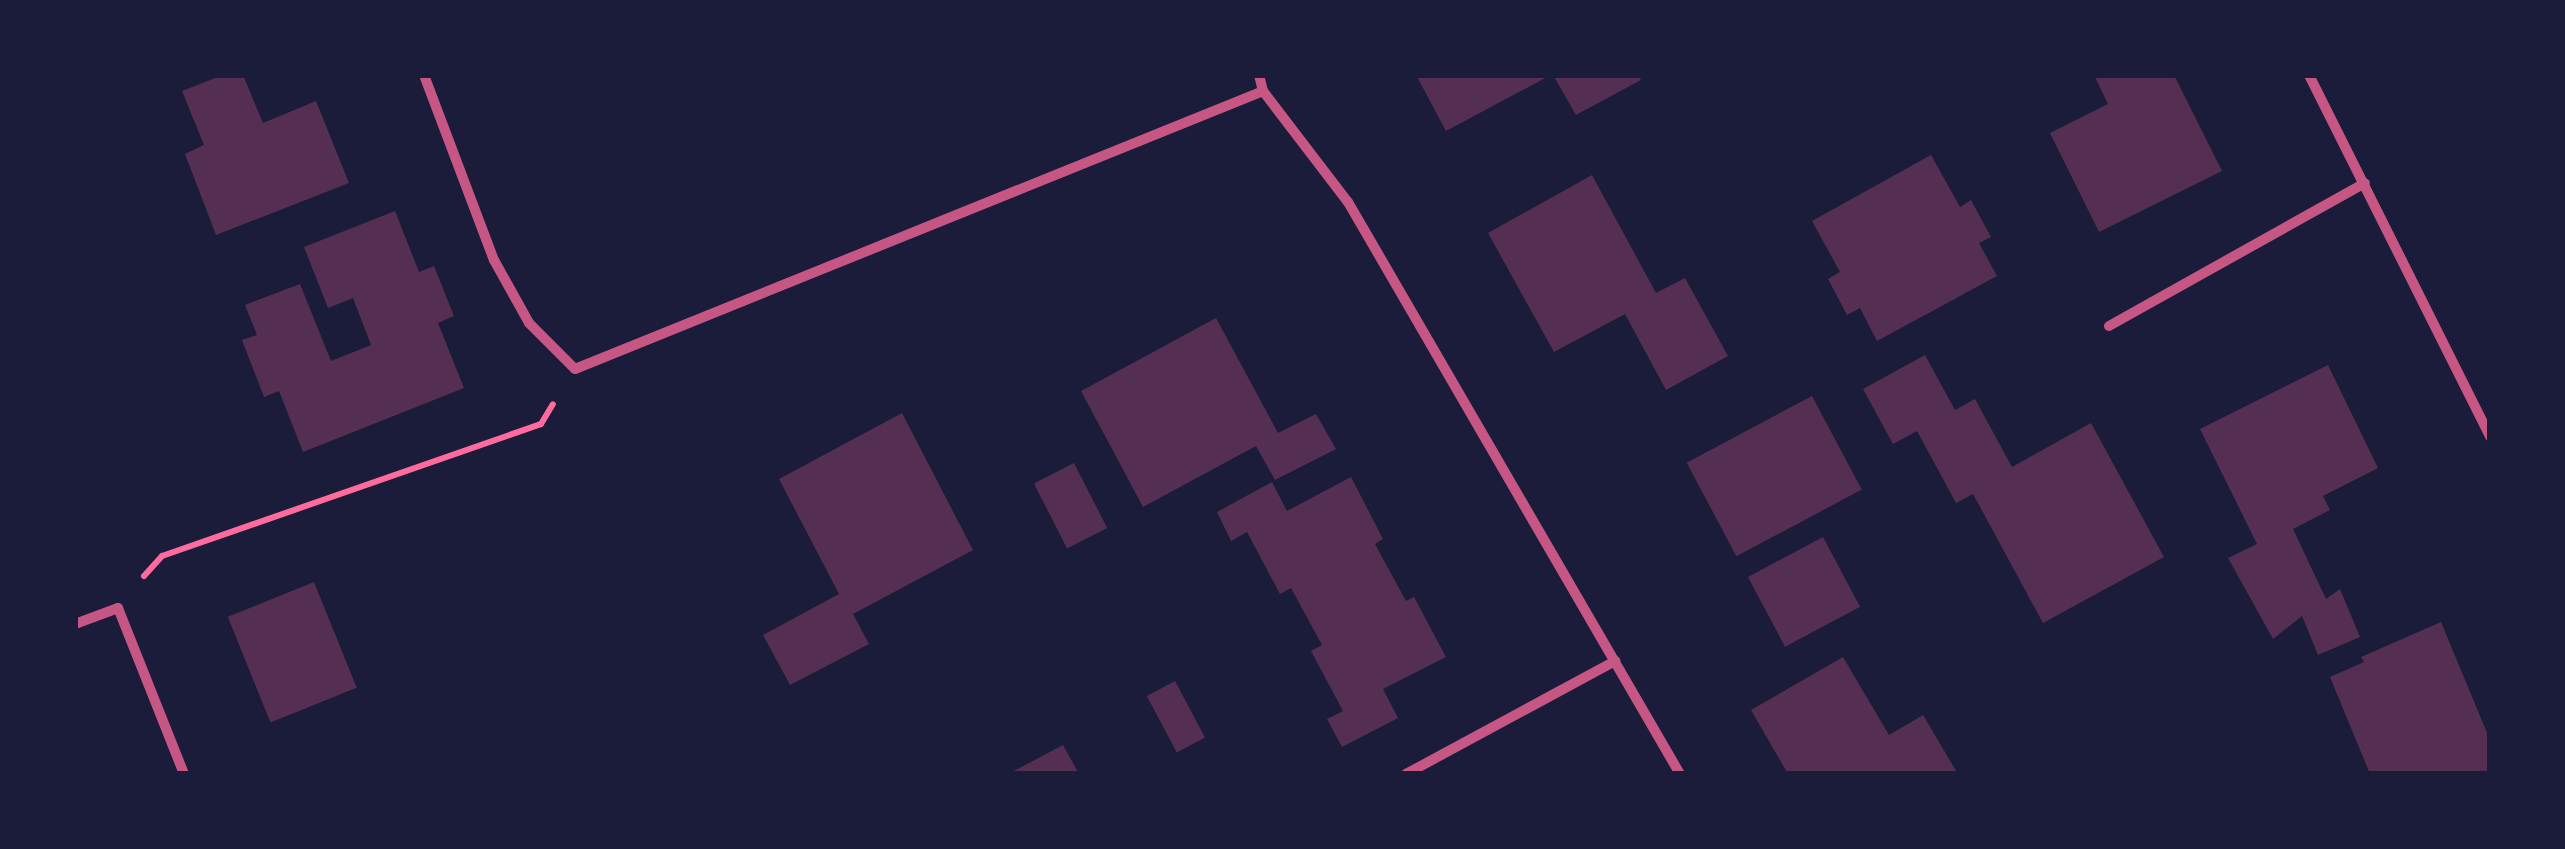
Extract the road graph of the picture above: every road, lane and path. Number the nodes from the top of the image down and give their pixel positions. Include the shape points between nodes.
1 (424, 75) edge
2 (1259, 75) edge
3 (2309, 75) edge
4 (1264, 91) junction
5 (2365, 183) junction
6 (2109, 326) dead end
7 (575, 369) junction
8 (2490, 437) edge
9 (118, 608) junction
10 (75, 624) edge
11 (1615, 660) junction
12 (184, 774) edge
13 (1406, 774) edge
14 (1680, 774) edge

1 - 7 street via 494,260 529,323
2 - 4 street
3 - 5 street
4 - 7 street
4 - 11 street via 1348,202
5 - 6 street
5 - 8 street
7 - 9 path via 541,424 162,556
9 - 10 street
9 - 12 street
11 - 13 street
11 - 14 street

